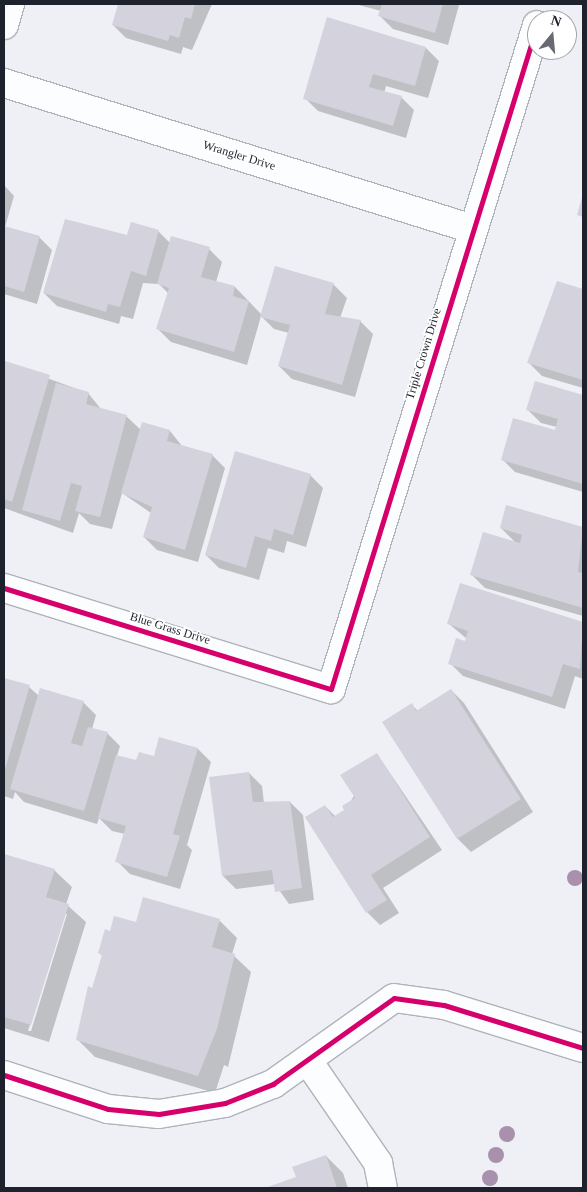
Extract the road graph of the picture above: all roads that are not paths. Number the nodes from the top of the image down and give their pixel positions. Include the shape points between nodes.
1 (10, 4) edge
2 (4, 24) edge
3 (527, 57) edge
4 (4, 83) edge
5 (474, 228) junction
6 (4, 588) edge
7 (331, 689) joint
8 (583, 1048) edge
9 (308, 1060) junction
10 (4, 1075) edge
11 (383, 1188) edge

1 - 2 street
3 - 5 street, Triple Crown Drive
4 - 5 street, Wrangler Drive
5 - 7 street, Triple Crown Drive
6 - 7 street, Blue Grass Drive
8 - 9 street via 444,1004 394,998
9 - 10 street via 273,1084 225,1103 159,1114 108,1109
9 - 11 street via 378,1163

